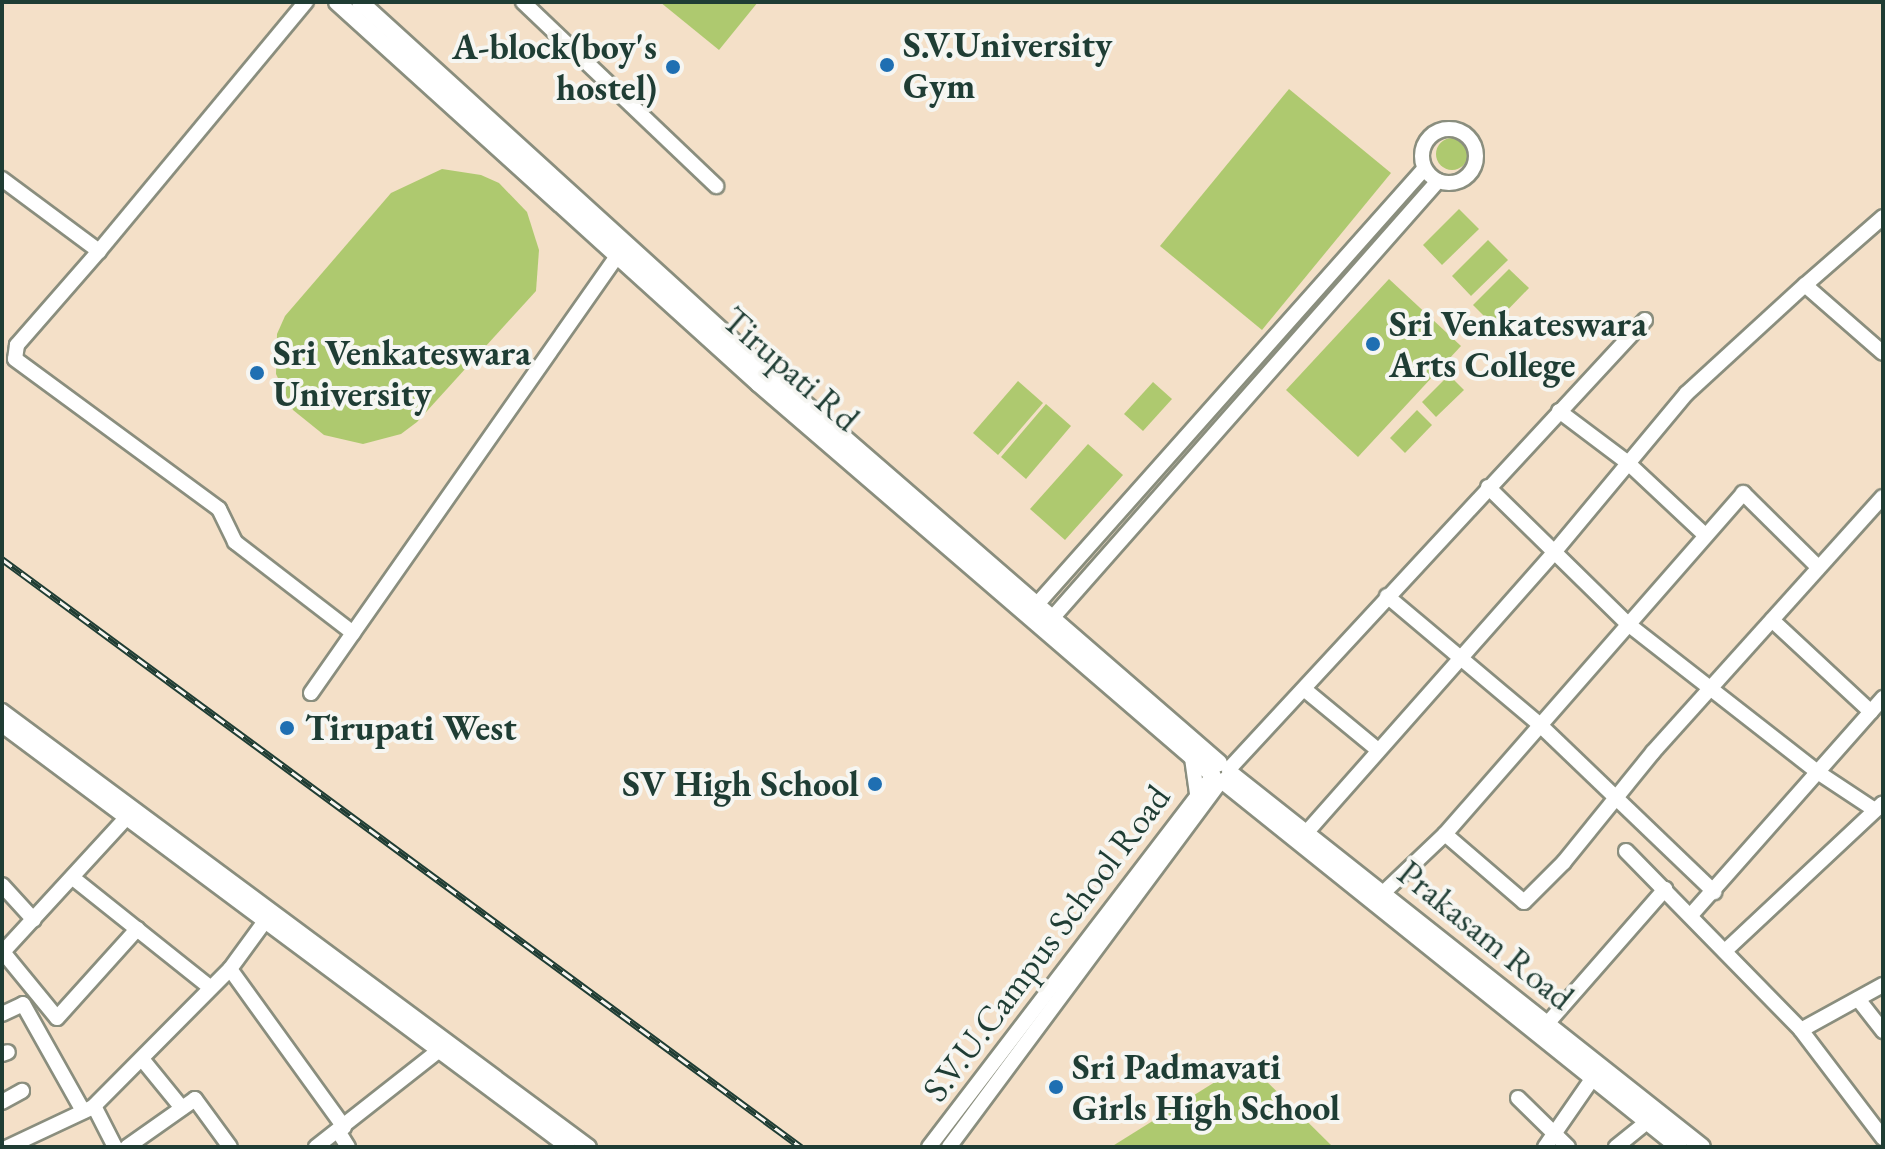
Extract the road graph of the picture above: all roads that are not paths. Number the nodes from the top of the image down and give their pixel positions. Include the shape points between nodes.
1 (306, 2) edge
2 (337, 2) edge
3 (360, 2) edge
4 (526, 3) edge
5 (1424, 169) junction
6 (2, 179) edge
7 (1438, 181) junction
8 (716, 186) dead end
9 (1883, 217) edge
10 (99, 251) junction
11 (617, 256) junction
12 (1805, 285) junction
13 (1645, 320) dead end
14 (1883, 353) edge
15 (739, 356) junction
16 (1559, 411) junction
17 (1627, 462) junction
18 (1488, 487) junction
19 (1883, 497) edge
20 (1705, 535) junction
21 (1556, 550) junction
22 (1818, 567) junction
23 (1387, 596) junction
24 (1030, 612) junction
25 (1772, 620) junction
26 (1628, 624) junction
27 (1046, 625) junction
28 (353, 633) junction
29 (1460, 654) junction
30 (1714, 687) junction
31 (1304, 689) junction
32 (311, 693) dead end
33 (1883, 698) edge
34 (2, 711) edge
35 (1871, 712) junction
36 (1539, 724) junction
37 (2, 725) edge
38 (1378, 750) junction
39 (1192, 758) junction
40 (1819, 773) junction
41 (1221, 774) junction
42 (1197, 794) junction
43 (1613, 798) junction
44 (1879, 807) edge
45 (126, 818) junction
46 (1306, 833) junction
47 (1445, 834) junction
48 (1626, 851) dead end
49 (73, 878) junction
50 (2, 885) edge
51 (1665, 889) junction
52 (1714, 892) junction
53 (1382, 894) junction
54 (1691, 915) junction
55 (34, 920) junction
56 (265, 921) junction
57 (137, 929) junction
58 (1725, 951) junction
59 (2, 952) edge
60 (230, 969) junction
61 (1883, 985) edge
62 (211, 988) junction
63 (1858, 999) junction
64 (2, 1014) edge
65 (1546, 1025) junction
66 (1801, 1030) junction
67 (1883, 1031) edge
68 (438, 1051) junction
69 (142, 1059) junction
70 (1592, 1079) junction
71 (22, 1091) dead end
72 (1518, 1098) dead end
73 (2, 1102) edge
74 (182, 1108) junction
75 (88, 1109) junction
76 (1647, 1122) junction
77 (341, 1129) junction
78 (1557, 1134) junction
79 (1883, 1138) edge
80 (8, 1147) edge
81 (115, 1147) edge
82 (127, 1147) edge
83 (230, 1147) edge
84 (316, 1147) edge
85 (348, 1147) edge
86 (568, 1147) edge
87 (589, 1147) edge
88 (929, 1147) edge
89 (949, 1147) edge
90 (1545, 1147) edge
91 (1568, 1147) edge
92 (1616, 1147) edge
93 (1679, 1147) edge
94 (1702, 1147) edge

1 - 10 street
2 - 11 main road, Tirupati Rd
3 - 15 main road, Tirupati Rd
4 - 8 street
5 - 7 street
5 - 7 street via 1423,150 1433,134 1447,128 1467,134 1476,148 1474,168 1459,182
5 - 24 street
6 - 10 street
7 - 27 street
9 - 12 street
10 - 28 street via 17,345 15,359 219,509 235,542
11 - 15 main road, Tirupati Rd
11 - 28 street
12 - 14 street
12 - 17 street via 1687,393
13 - 16 street
15 - 24 main road, Tirupati Rd
16 - 17 street
16 - 18 street
17 - 20 street
17 - 21 street
18 - 21 street
18 - 23 street
19 - 22 street
20 - 22 street via 1743,493
20 - 26 street
21 - 26 street
21 - 29 street
22 - 25 street
23 - 29 street
23 - 31 street
24 - 27 main road, Tirupati Rd
25 - 30 street
25 - 35 street
26 - 30 street
26 - 36 street
27 - 39 main road, Tirupati Rd
27 - 41 main road, Tirupati Rd
28 - 32 street
29 - 36 street
29 - 38 street
30 - 40 street
30 - 43 street
31 - 38 street
31 - 41 street
33 - 35 street
34 - 87 street
35 - 40 street
36 - 43 street
36 - 47 street
37 - 45 street
38 - 46 street
39 - 41 main road, Tirupati Rd
39 - 42 street
40 - 44 street
40 - 52 street
41 - 42 street, S.V.U.Campus School Road
41 - 46 main road, Prakasam Road
41 - 70 main road, Prakasam Road
41 - 89 street, S.V.U.Campus School Road
42 - 88 street, S.V.U.Campus School Road
43 - 47 street via 1564,862 1524,902
43 - 52 street
44 - 58 street
45 - 49 street
45 - 56 street
46 - 53 main road, Prakasam Road
47 - 53 street
48 - 51 street
49 - 55 street
49 - 57 street
50 - 55 street
51 - 54 street
51 - 65 street
52 - 54 street
53 - 65 main road, Prakasam Road
54 - 58 street
55 - 59 street
56 - 60 street
56 - 68 street
57 - 59 street via 57,1018
57 - 62 street
58 - 66 street
60 - 62 street
60 - 77 street
61 - 63 street
62 - 69 street
63 - 66 street
63 - 67 street
64 - 75 street via 23,1004
65 - 94 main road, Prakasam Road
66 - 79 street
68 - 77 street
68 - 86 street
69 - 74 street
69 - 75 street
70 - 76 main road, Prakasam Road
70 - 78 street
71 - 73 street
72 - 78 street
74 - 82 street
74 - 83 street via 195,1099
75 - 80 street
75 - 81 street
76 - 92 street
76 - 93 main road, Prakasam Road
77 - 84 street
77 - 85 street
78 - 90 street
78 - 91 street

